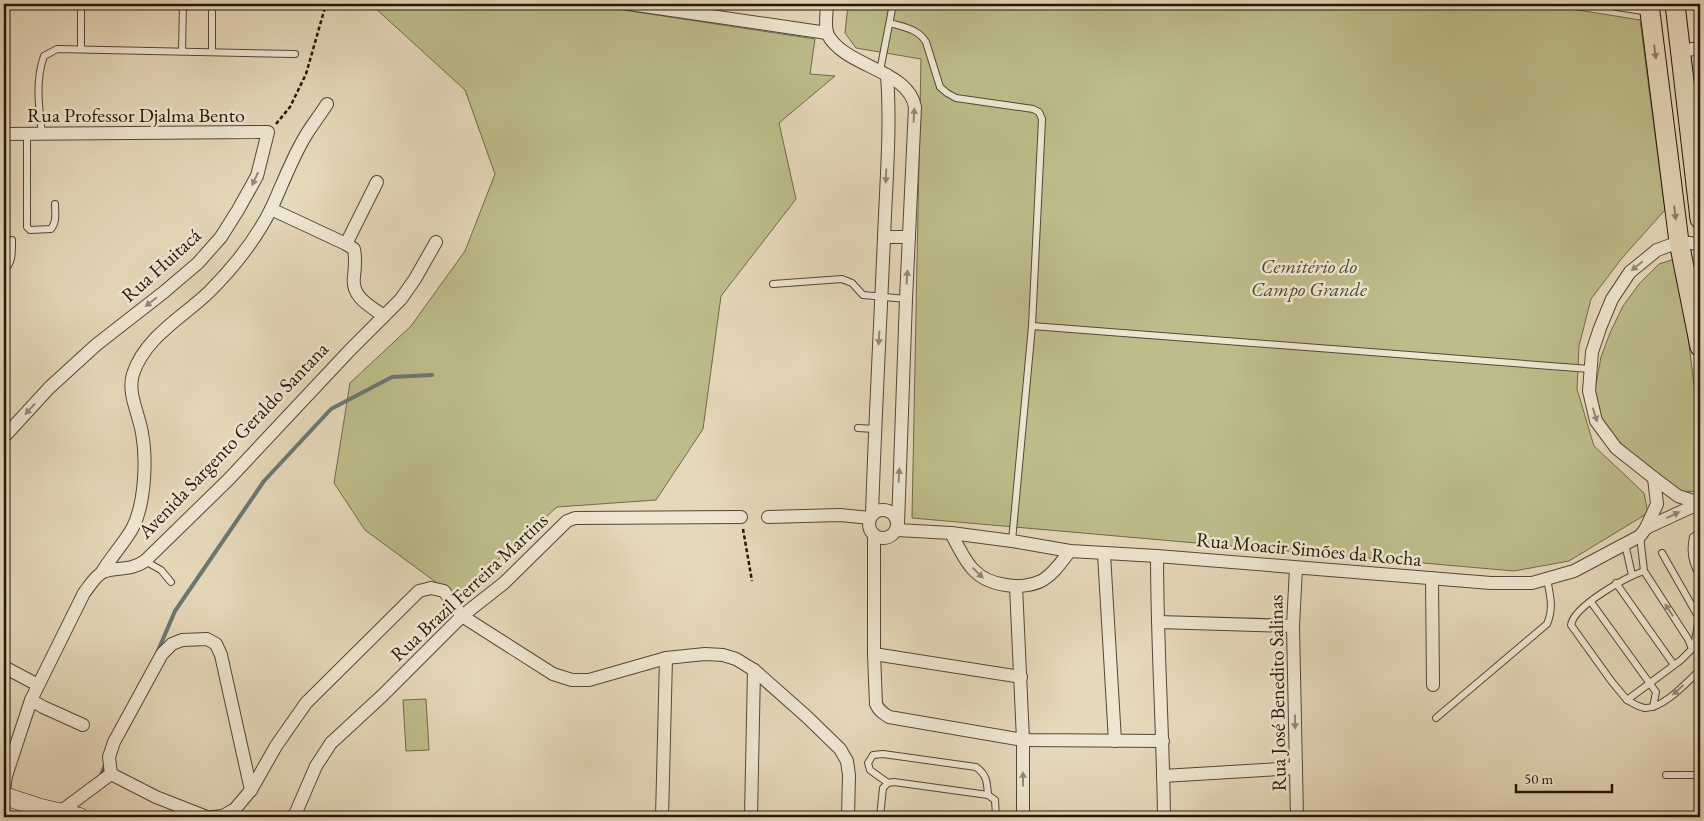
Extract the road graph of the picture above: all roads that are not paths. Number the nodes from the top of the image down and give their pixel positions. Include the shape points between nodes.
1 (81, 4) edge
2 (183, 4) edge
3 (630, 4) edge
4 (827, 4) edge
5 (893, 4) edge
6 (1617, 4) edge
7 (1675, 4) edge
8 (1649, 6) edge
9 (212, 12) dead end
10 (890, 23) junction
11 (827, 33) junction
12 (1700, 48) edge
13 (81, 49) junction
14 (182, 51) junction
15 (1681, 51) junction
16 (212, 52) junction
17 (295, 54) dead end
18 (884, 73) junction
19 (327, 104) dead end
20 (268, 132) joint
21 (4, 134) edge
22 (27, 134) junction
23 (42, 134) junction
24 (377, 182) dead end
25 (55, 204) dead end
26 (271, 209) junction
27 (1700, 220) edge
28 (884, 237) junction
29 (909, 237) junction
30 (12, 240) dead end
31 (436, 242) dead end
32 (1679, 242) junction
33 (346, 244) junction
34 (1700, 244) edge
35 (4, 270) edge
36 (772, 284) dead end
37 (882, 298) junction
38 (906, 299) junction
39 (384, 316) junction
40 (1032, 326) junction
41 (1700, 347) edge
42 (1590, 369) junction
43 (858, 428) dead end
44 (874, 429) junction
45 (4, 436) edge
46 (1654, 478) junction
47 (1700, 503) edge
48 (871, 516) junction
49 (741, 517) road end
50 (768, 517) dead end
51 (898, 527) junction
52 (1643, 532) junction
53 (1700, 532) edge
54 (951, 533) junction
55 (874, 535) junction
56 (1012, 541) junction
57 (1625, 544) junction
58 (1070, 551) junction
59 (1662, 553) dead end
60 (1104, 554) junction
61 (1157, 556) junction
62 (145, 561) junction
63 (1296, 568) junction
64 (1644, 571) junction
65 (102, 572) junction
66 (1632, 575) junction
67 (1700, 575) edge
68 (1432, 578) junction
69 (1547, 579) junction
70 (171, 582) dead end
71 (1616, 583) junction
72 (1016, 586) junction
73 (1591, 602) junction
74 (462, 616) junction
75 (1158, 622) junction
76 (1293, 626) junction
77 (1692, 649) junction
78 (874, 654) junction
79 (666, 658) junction
80 (1674, 665) junction
81 (4, 667) edge
82 (754, 670) junction
83 (1700, 670) edge
84 (1021, 677) junction
85 (1650, 682) junction
86 (38, 685) junction
87 (1433, 685) dead end
88 (32, 700) junction
89 (1627, 700) junction
90 (1653, 707) junction
91 (1436, 718) dead end
92 (83, 725) dead end
93 (1023, 740) junction
94 (1115, 741) junction
95 (1163, 741) junction
96 (1296, 768) junction
97 (111, 774) junction
98 (1666, 775) dead end
99 (1700, 775) edge
100 (1163, 776) junction
101 (888, 783) junction
102 (251, 790) junction
103 (4, 791) edge
104 (988, 795) junction
105 (4, 796) edge
106 (60, 812) junction
107 (40, 813) edge
108 (80, 817) edge
109 (208, 817) edge
110 (212, 817) edge
111 (294, 817) edge
112 (662, 817) edge
113 (751, 817) edge
114 (848, 817) edge
115 (880, 817) edge
116 (996, 817) edge
117 (1023, 817) edge
118 (1164, 817) edge
119 (1297, 817) edge

1 - 13 lane
2 - 14 lane
3 - 11 street
4 - 11 street
5 - 10 lane
6 - 8 street
7 - 15 main road
8 -> 32 main road
9 - 16 lane
10 - 18 lane
10 - 40 lane via 915,30 922,36 940,87 947,93 956,98 1039,112 1042,119
11 - 18 street via 844,54
12 - 15 street
13 - 14 lane
13 - 23 lane via 57,49 44,56 38,84
14 - 16 lane
15 - 27 main road
16 - 17 lane
18 -> 28 street via 889,100
29 -> 18 street via 914,99
19 - 26 street via 306,135
20 - 23 street, Rua Professor Djalma Bento
20 -> 45 street, Rua Huitacá via 257,176 238,210 198,263 96,344
21 - 22 street, Rua Professor Djalma Bento
22 - 23 street, Rua Professor Djalma Bento
22 - 25 lane via 27,227 30,230 51,229 56,220
24 - 33 street
26 - 33 street
26 - 65 street via 249,246 226,274 164,330 138,363 131,388 142,433 142,493 132,529
28 - 29 street
28 - 37 street
38 -> 29 street
30 - 35 lane via 12,258
31 - 39 street, Avenida Sargento Geraldo Santana via 411,286
32 - 34 street
32 - 41 main road
32 -> 42 street via 1657,250 1630,272 1612,299 1600,328
33 - 39 street via 354,249 356,257 353,281 356,293
36 - 37 lane via 842,279 863,295
37 - 38 lane
37 -> 44 street
51 -> 38 street
39 - 62 street, Avenida Sargento Geraldo Santana via 229,479
40 - 42 lane
40 - 56 lane
42 -> 46 street via 1589,391 1596,421 1616,448
43 - 44 lane
44 - 48 street
46 - 47 street via 1678,496
46 - 52 street via 1657,504
52 -> 47 street, Rua Moacir Simões da Rocha
48 - 50 street
48 - 51 street via 880,510 888,510 896,515
48 - 55 street via 869,524
49 - 74 street, Rua Brazil Ferreira Martins via 571,519 504,583
51 - 54 street, Rua Moacir Simões da Rocha
51 - 55 street via 887,538
52 - 57 street, Rua Moacir Simões da Rocha
52 - 64 lane
53 - 67 lane via 1693,537 1690,552
54 - 56 street, Rua Moacir Simões da Rocha
54 -> 72 street via 971,567 983,579 993,584
55 - 78 street
56 - 58 street, Rua Moacir Simões da Rocha
57 - 66 lane
57 - 69 street, Rua Moacir Simões da Rocha via 1574,571
58 - 60 street, Rua Moacir Simões da Rocha
58 - 72 street via 1054,571 1040,581
59 - 77 lane via 1699,618
60 - 61 street, Rua Moacir Simões da Rocha
60 - 94 street
61 - 63 street, Rua Moacir Simões da Rocha
61 - 75 street
62 - 65 street, Avenida Sargento Geraldo Santana via 128,569
62 - 70 lane via 162,570
63 - 68 street, Rua Moacir Simões da Rocha
63 - 76 street, Rua José Benedito Salinas
64 - 66 lane
77 -> 64 lane
65 - 86 street via 84,593
66 - 71 lane
68 - 69 street, Rua Moacir Simões da Rocha via 1491,583 1532,583
68 - 87 street
69 - 91 lane via 1552,605 1546,624
71 - 73 lane
71 - 80 lane
72 - 84 street
73 - 85 lane
73 - 89 lane via 1573,616 1571,625
74 - 79 street via 553,674 572,680 589,680
74 - 102 street via 444,591 420,590 306,703
74 - 111 street, Rua Brazil Ferreira Martins via 331,744 316,766
75 - 76 street
75 - 95 street
76 -> 96 street, Rua José Benedito Salinas
77 - 80 lane
78 - 84 street
78 - 93 street via 876,704 889,718
79 - 82 street via 723,655
79 - 112 street
80 - 85 lane
81 - 86 street
82 - 113 street
82 - 114 street via 840,749 847,761 849,775
83 -> 90 lane via 1663,703
84 - 93 street
85 - 89 lane
85 - 90 lane via 1656,692
86 - 88 street
88 - 92 street
88 - 103 street
89 - 90 lane via 1639,707
93 - 94 street
117 -> 93 street
94 - 95 street
95 - 100 street
96 - 100 street
96 - 119 street, Rua José Benedito Salinas
97 - 102 street via 109,757 114,742 162,654 182,640 207,639 216,644 221,655
97 - 106 street
97 - 109 street via 156,797
98 - 99 lane
100 - 118 street
101 - 104 lane
101 - 104 lane via 870,770 868,763 873,755 976,767 987,778
101 - 115 lane via 881,794
102 - 110 street via 235,809 223,816
104 - 116 lane via 995,800
105 - 107 street
106 - 107 street
106 - 108 street

